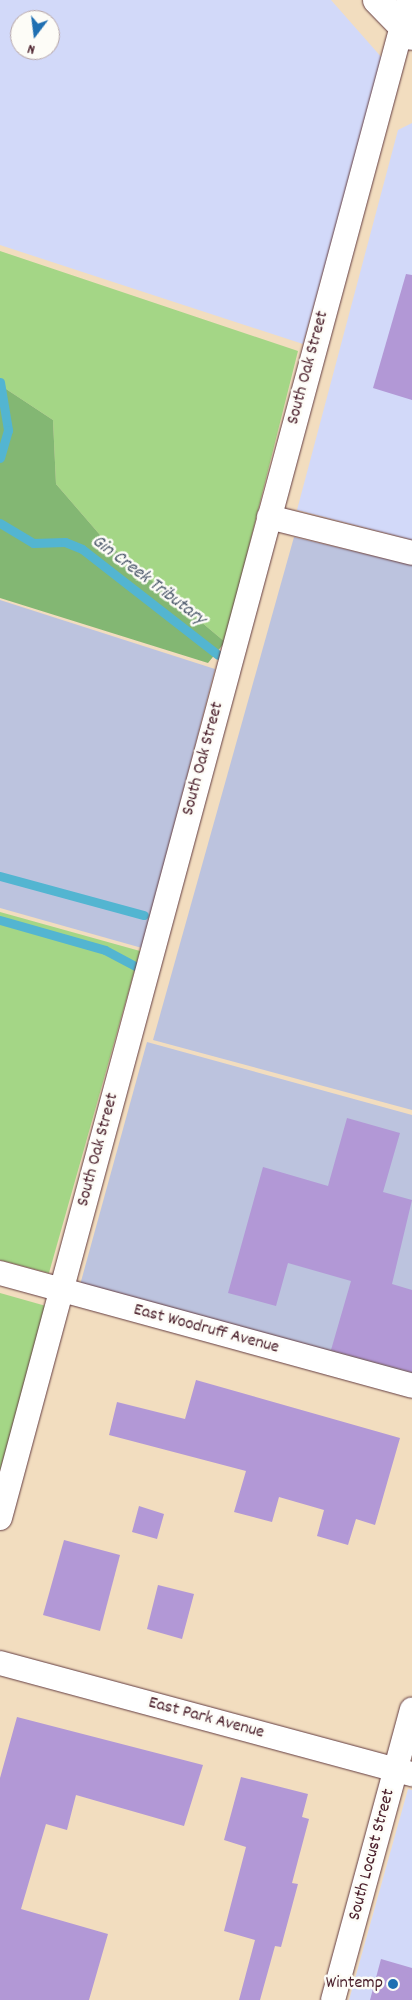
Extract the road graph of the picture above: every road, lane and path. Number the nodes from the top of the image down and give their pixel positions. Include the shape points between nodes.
1 (377, 0) edge
2 (408, 20) edge
3 (269, 517) junction
4 (412, 553) edge
5 (0, 1273) edge
6 (61, 1290) junction
7 (412, 1386) edge
8 (0, 1518) edge
9 (0, 1663) edge
10 (412, 1710) edge
11 (404, 1772) edge
12 (333, 2000) edge

1 - 2 main road
2 - 3 street, South Oak Street
3 - 4 street
3 - 6 street, South Oak Street
5 - 6 street, East Woodruff Avenue
6 - 7 street, East Woodruff Avenue
6 - 8 street, South Oak Street
9 - 11 street, East Park Avenue
10 - 11 street, South Locust Street
11 - 12 street, South Locust Street

